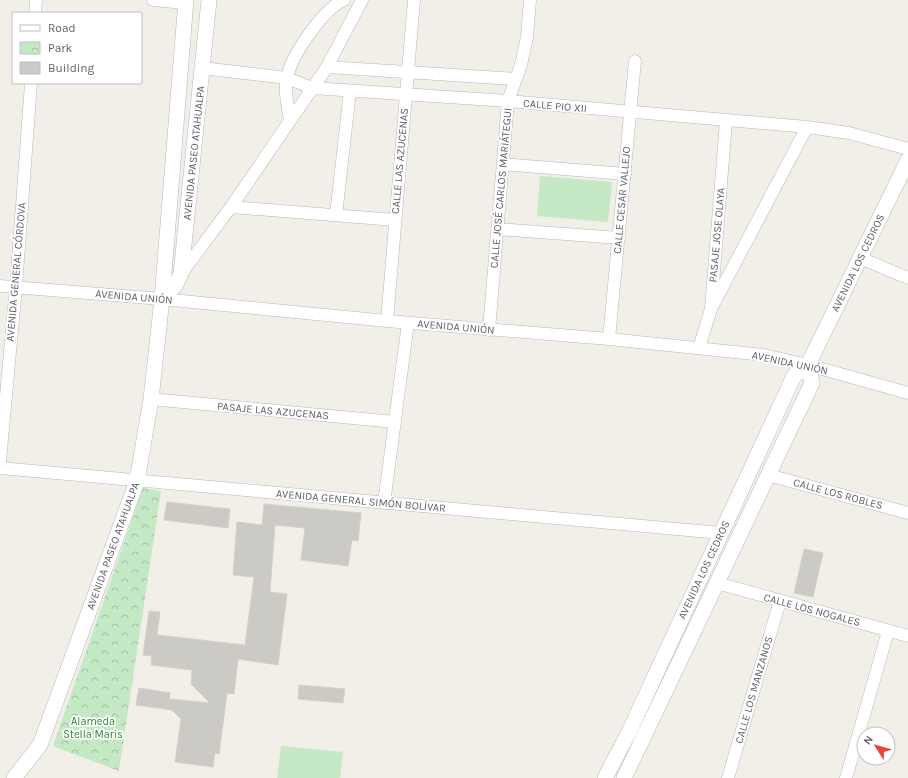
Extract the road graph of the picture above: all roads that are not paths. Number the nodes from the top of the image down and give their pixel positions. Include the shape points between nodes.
1 (36, 0) edge
2 (154, 0) edge
3 (209, 0) edge
4 (344, 0) edge
5 (362, 0) edge
6 (414, 0) edge
7 (530, 0) edge
8 (186, 1) edge
9 (36, 12) edge
10 (635, 61) dead end
11 (327, 67) junction
12 (202, 68) junction
13 (408, 72) junction
14 (287, 78) junction
15 (516, 79) junction
16 (30, 84) edge
17 (312, 88) junction
18 (350, 91) junction
19 (406, 94) junction
20 (508, 101) junction
21 (630, 113) junction
22 (290, 120) junction
23 (726, 121) junction
24 (807, 126) junction
25 (908, 149) edge
26 (908, 160) edge
27 (503, 164) junction
28 (625, 174) junction
29 (231, 207) junction
30 (336, 216) junction
31 (395, 220) junction
32 (497, 229) junction
33 (618, 238) junction
34 (860, 258) junction
35 (181, 274) junction
36 (908, 278) edge
37 (0, 286) edge
38 (16, 287) junction
39 (162, 299) junction
40 (711, 309) junction
41 (386, 321) junction
42 (408, 323) junction
43 (489, 330) junction
44 (609, 339) junction
45 (699, 348) junction
46 (808, 365) junction
47 (908, 393) edge
48 (151, 399) junction
49 (395, 422) junction
50 (0, 461) edge
51 (0, 468) edge
52 (768, 475) junction
53 (137, 481) junction
54 (384, 503) junction
55 (908, 513) edge
56 (721, 533) junction
57 (716, 583) junction
58 (780, 601) junction
59 (888, 631) junction
60 (908, 636) edge
61 (14, 778) edge
62 (605, 778) edge
63 (624, 778) edge
64 (728, 778) edge
65 (846, 778) edge

1 - 9 street
2 - 8 street
3 - 12 street, AVENIDA PASEO ATAHUALPA
4 - 14 street via 323,17 304,41
5 - 11 street
6 - 13 street, CALLE LAS AZUCENAS
7 - 15 street, CALLE JOSÉ CARLOS MARIÁTEGUI via 527,37
8 - 39 street, AVENIDA PASEO ATAHUALPA
10 - 21 street, CALLE CESAR VALLEJO
11 - 13 street
11 - 17 street
12 - 14 street, CALLE PIO XII
12 - 35 street, AVENIDA PASEO ATAHUALPA
13 - 15 street
13 - 19 street, CALLE LAS AZUCENAS
14 - 17 street, CALLE PIO XII
14 - 22 street via 286,97
15 - 20 street, CALLE JOSÉ CARLOS MARIÁTEGUI
16 - 38 street, AVENIDA GENERAL CÓRDOVA
17 - 18 street, CALLE PIO XII
17 - 22 street
18 - 19 street, CALLE PIO XII
18 - 30 street
19 - 20 street, CALLE PIO XII
19 - 31 street, CALLE LAS AZUCENAS
20 - 21 street, CALLE PIO XII
20 - 27 street, CALLE JOSÉ CARLOS MARIÁTEGUI
21 - 23 street, CALLE PIO XII
21 - 28 street, CALLE CESAR VALLEJO
22 - 29 street
23 - 24 street, CALLE PIO XII
23 - 40 street, PASAJE JOSE OLAYA
24 - 25 street, CALLE PIO XII via 849,133
24 - 40 street
26 - 34 street, AVENIDA LOS CEDROS
27 - 28 street
27 - 32 street, CALLE JOSÉ CARLOS MARIÁTEGUI
28 - 33 street, CALLE CESAR VALLEJO
29 - 30 street
29 - 35 street
30 - 31 street
31 - 41 street, CALLE LAS AZUCENAS
32 - 33 street
32 - 43 street, CALLE JOSÉ CARLOS MARIÁTEGUI
33 - 44 street, CALLE CESAR VALLEJO
34 - 36 street
34 - 46 street, AVENIDA LOS CEDROS
35 - 39 street, AVENIDA PASEO ATAHUALPA via 175,286
37 - 38 street, AVENIDA UNIÓN
38 - 39 street, AVENIDA UNIÓN
38 - 50 street, AVENIDA GENERAL CÓRDOVA
39 - 41 street, AVENIDA UNIÓN
39 - 48 street, AVENIDA PASEO ATAHUALPA
40 - 45 street, PASAJE JOSE OLAYA
41 - 42 street, AVENIDA UNIÓN
42 - 43 street, AVENIDA UNIÓN
42 - 49 street
43 - 44 street, AVENIDA UNIÓN
44 - 45 street, AVENIDA UNIÓN
45 - 46 street, AVENIDA UNIÓN via 764,355
46 - 47 street, AVENIDA UNIÓN
46 - 52 street, AVENIDA LOS CEDROS via 812,383
46 - 56 street, AVENIDA LOS CEDROS via 794,376
48 - 49 street, PASAJE LAS AZUCENAS
48 - 53 street, AVENIDA PASEO ATAHUALPA
49 - 54 street
51 - 53 street, AVENIDA GENERAL SIMÓN BOLÍVAR
52 - 55 street, CALLE LOS ROBLES
52 - 57 street, AVENIDA LOS CEDROS
53 - 54 street, AVENIDA GENERAL SIMÓN BOLÍVAR
53 - 61 street, AVENIDA PASEO ATAHUALPA via 40,745
54 - 56 street, AVENIDA GENERAL SIMÓN BOLÍVAR
56 - 62 street, AVENIDA LOS CEDROS via 629,732
57 - 58 street, CALLE LOS NOGALES
57 - 63 street, AVENIDA LOS CEDROS
58 - 59 street, CALLE LOS NOGALES
58 - 64 street, CALLE LOS MANZANOS
59 - 60 street, CALLE LOS NOGALES
59 - 65 street

